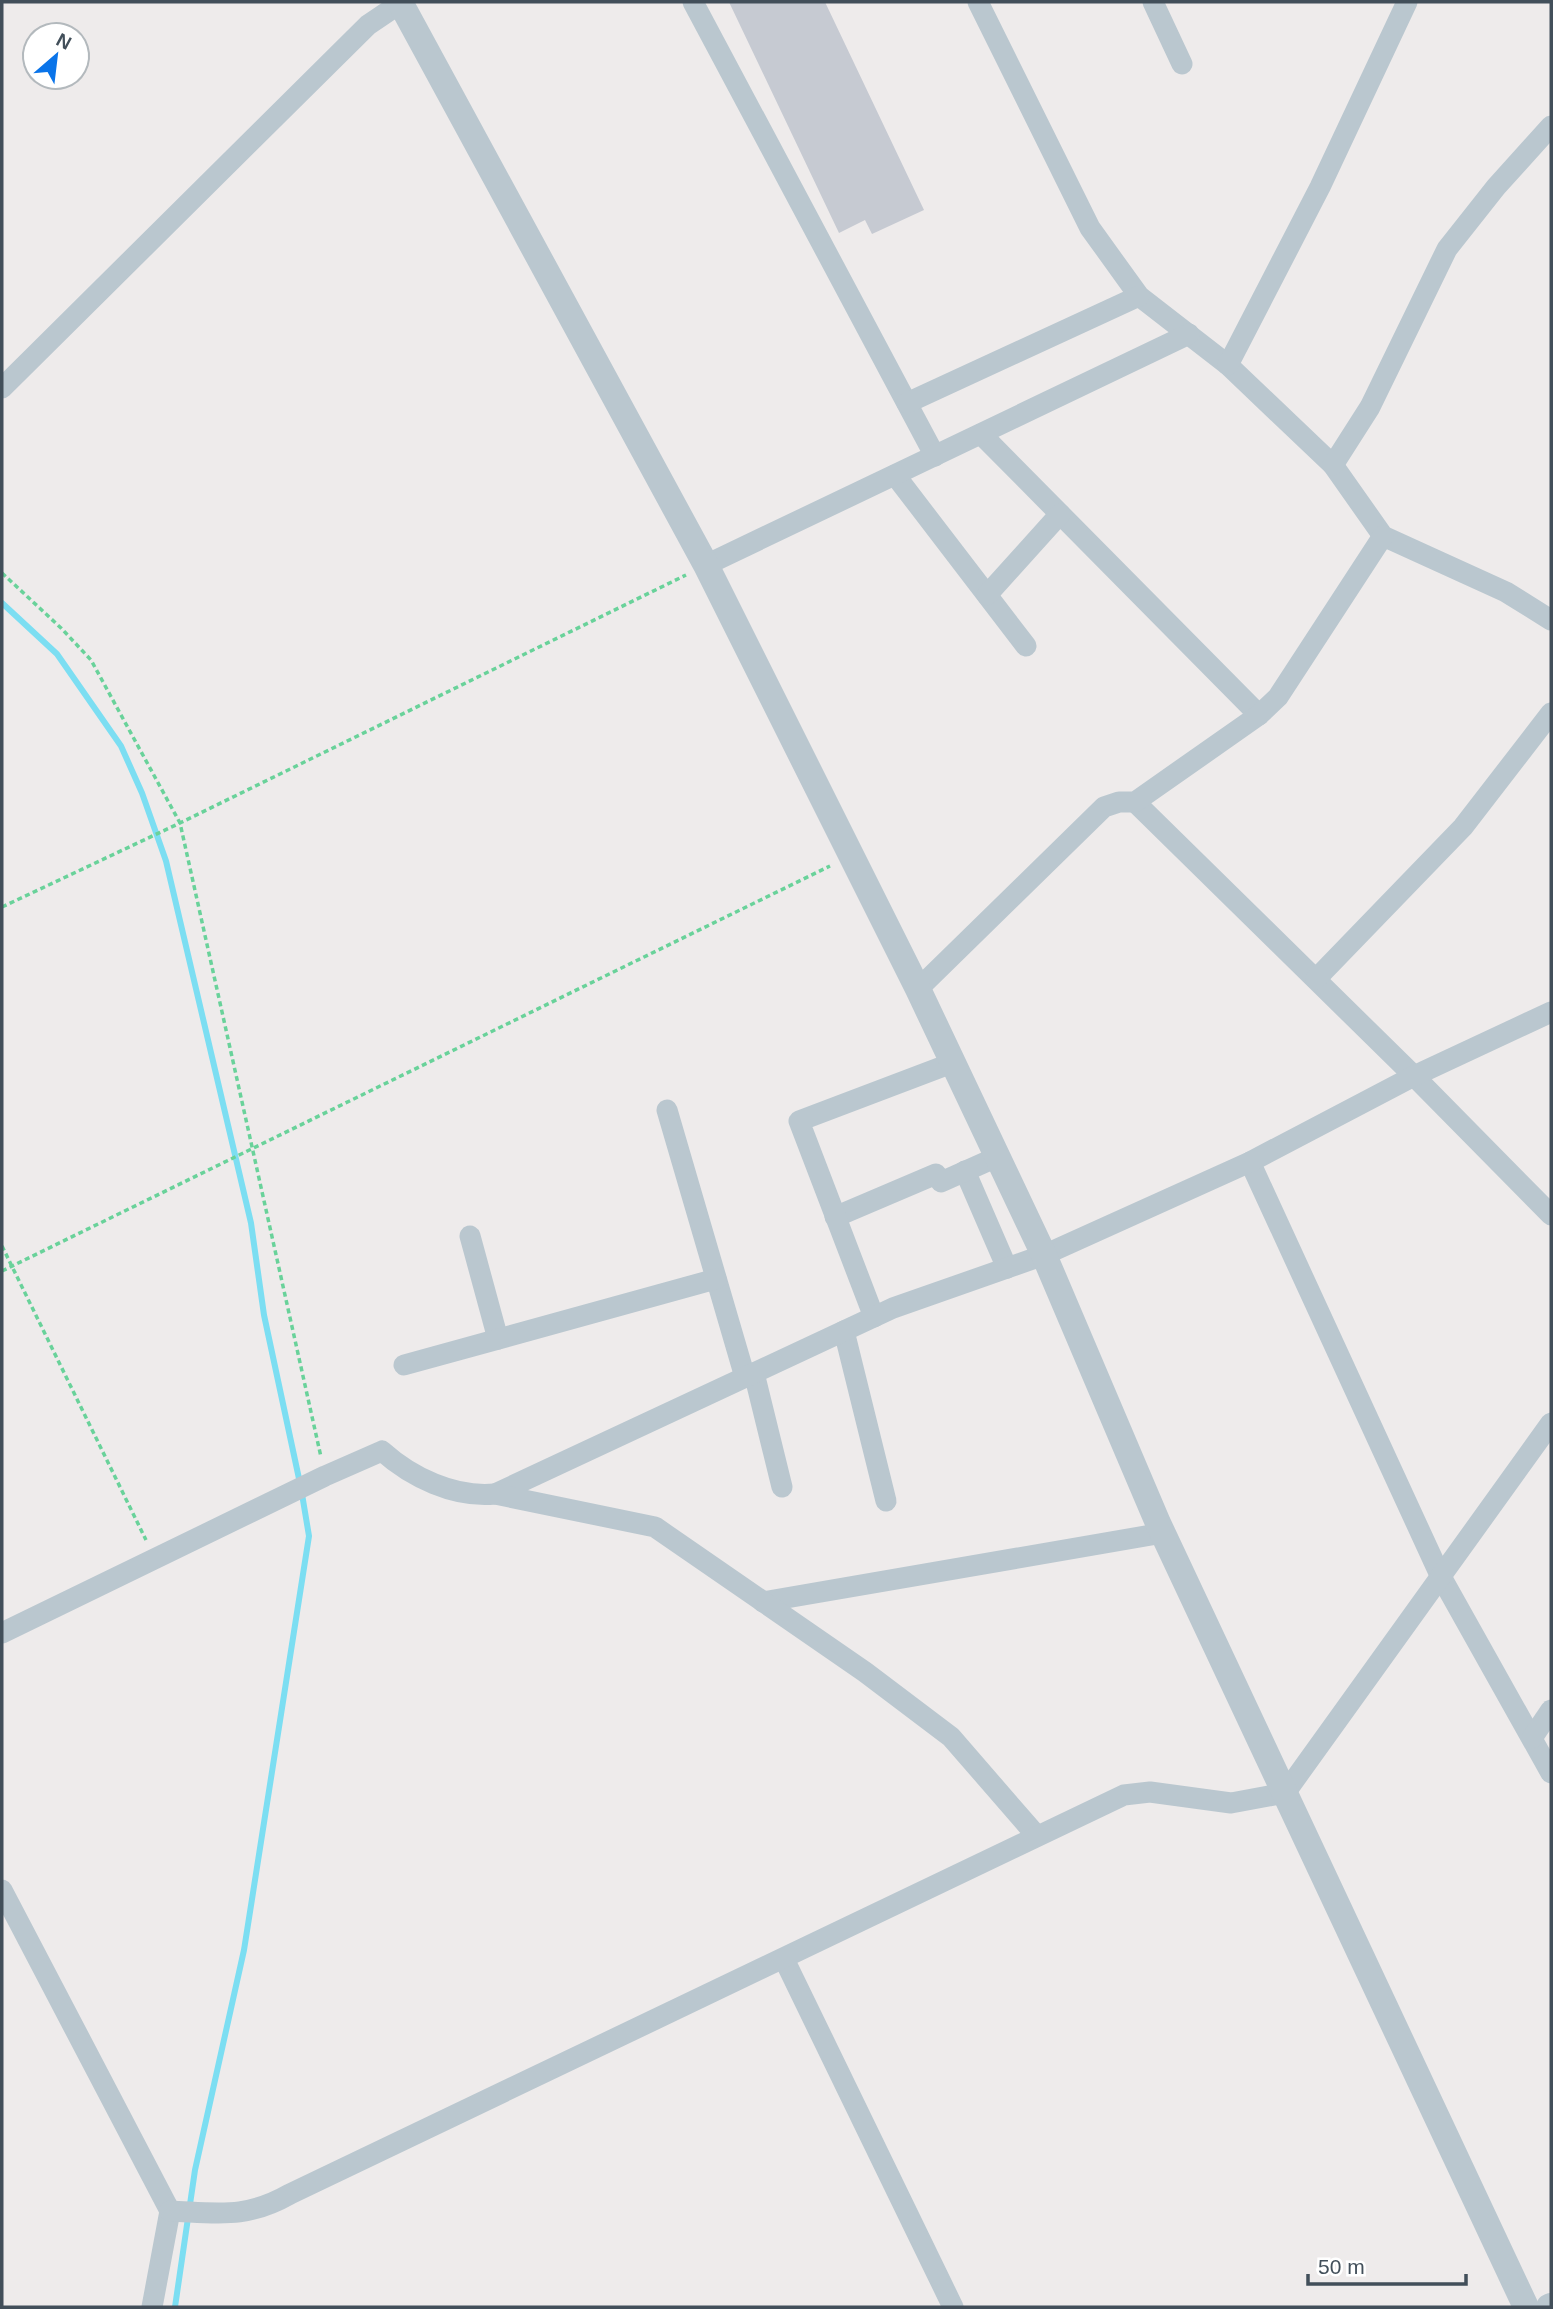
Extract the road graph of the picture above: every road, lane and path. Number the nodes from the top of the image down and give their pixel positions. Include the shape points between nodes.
1 (401, 2) edge
2 (692, 2) edge
3 (979, 2) edge
4 (1153, 2) edge
5 (1406, 2) edge
6 (1182, 64) dead end
7 (1551, 126) edge
8 (1139, 296) junction
9 (1189, 334) junction
10 (1228, 365) junction
11 (2, 388) edge
12 (907, 403) junction
13 (981, 434) junction
14 (935, 456) junction
15 (1333, 466) junction
16 (895, 475) junction
17 (1060, 514) junction
18 (1383, 536) junction
19 (706, 565) junction
20 (2, 573) edge
21 (986, 594) junction
22 (1551, 620) edge
23 (1026, 646) dead end
24 (1551, 713) edge
25 (1259, 715) junction
26 (1135, 802) junction
27 (180, 822) junction
28 (851, 856) junction
29 (2, 907) edge
30 (1316, 979) junction
31 (918, 989) junction
32 (1551, 1012) edge
33 (952, 1063) junction
34 (1414, 1076) junction
35 (667, 1110) dead end
36 (253, 1148) junction
37 (997, 1157) junction
38 (1250, 1162) junction
39 (965, 1171) junction
40 (1551, 1215) edge
41 (835, 1217) junction
42 (470, 1236) dead end
43 (2, 1246) edge
44 (1044, 1255) junction
45 (12, 1266) junction
46 (1007, 1268) junction
47 (2, 1271) edge
48 (716, 1279) junction
49 (874, 1317) junction
50 (844, 1331) junction
51 (498, 1339) junction
52 (404, 1365) dead end
53 (750, 1375) junction
54 (1551, 1423) edge
55 (325, 1476) junction
56 (782, 1487) dead end
57 (495, 1494) junction
58 (886, 1501) dead end
59 (1163, 1533) junction
60 (155, 1559) junction
61 (1440, 1575) junction
62 (763, 1602) junction
63 (2, 1633) edge
64 (1551, 1710) edge
65 (1532, 1738) junction
66 (1551, 1773) edge
67 (1285, 1793) junction
68 (1036, 1835) junction
69 (2, 1890) edge
70 (784, 1959) junction
71 (174, 2211) junction
72 (152, 2307) edge
73 (953, 2307) edge
74 (1526, 2307) edge

1 - 11 street via 368,25
1 - 19 street
2 - 12 street
3 - 8 street via 1090,228
4 - 6 street
5 - 10 street via 1320,187
7 - 15 street via 1447,249 1370,407
8 - 9 street
8 - 12 street
9 - 10 street
9 - 13 street
10 - 15 street
12 - 14 street
13 - 14 street
13 - 17 street
14 - 16 street
15 - 18 street
16 - 19 street
16 - 21 street
17 - 21 street
17 - 25 street
18 - 22 street via 1506,592
18 - 25 street via 1279,697
19 - 27 path
19 - 28 street
20 - 27 path via 91,660
21 - 23 street
24 - 30 street via 1463,827
25 - 26 street
26 - 30 street
26 - 31 street via 1104,807
27 - 29 path
27 - 36 path
28 - 31 street
28 - 36 path
30 - 34 street
31 - 33 street
32 - 34 street
33 - 37 street
33 - 41 street via 799,1121
34 - 38 street
34 - 40 street
35 - 48 street
36 - 45 path
36 - 55 path
37 - 39 street
37 - 44 street
38 - 44 street
38 - 61 street
39 - 41 street via 942,1182 936,1174
39 - 46 street
41 - 49 street
42 - 51 street
43 - 45 path
44 - 46 street
44 - 59 street
45 - 47 path
45 - 60 path
46 - 49 street
48 - 51 street
48 - 53 street
49 - 50 street
50 - 53 street
50 - 58 street
51 - 52 street
53 - 56 street
53 - 57 street
54 - 61 street
55 - 57 street via 382,1451 397,1465 445,1488 479,1496
55 - 60 street
57 - 62 street via 655,1527
59 - 62 street
59 - 67 street
60 - 63 street
61 - 65 street
61 - 67 street
62 - 68 street via 950,1737
64 - 65 street
65 - 66 street
67 - 68 street via 1231,1803 1150,1792 1124,1795
67 - 74 street
68 - 70 street
69 - 71 street
70 - 71 street via 268,2206 236,2214
70 - 73 street
71 - 72 street

